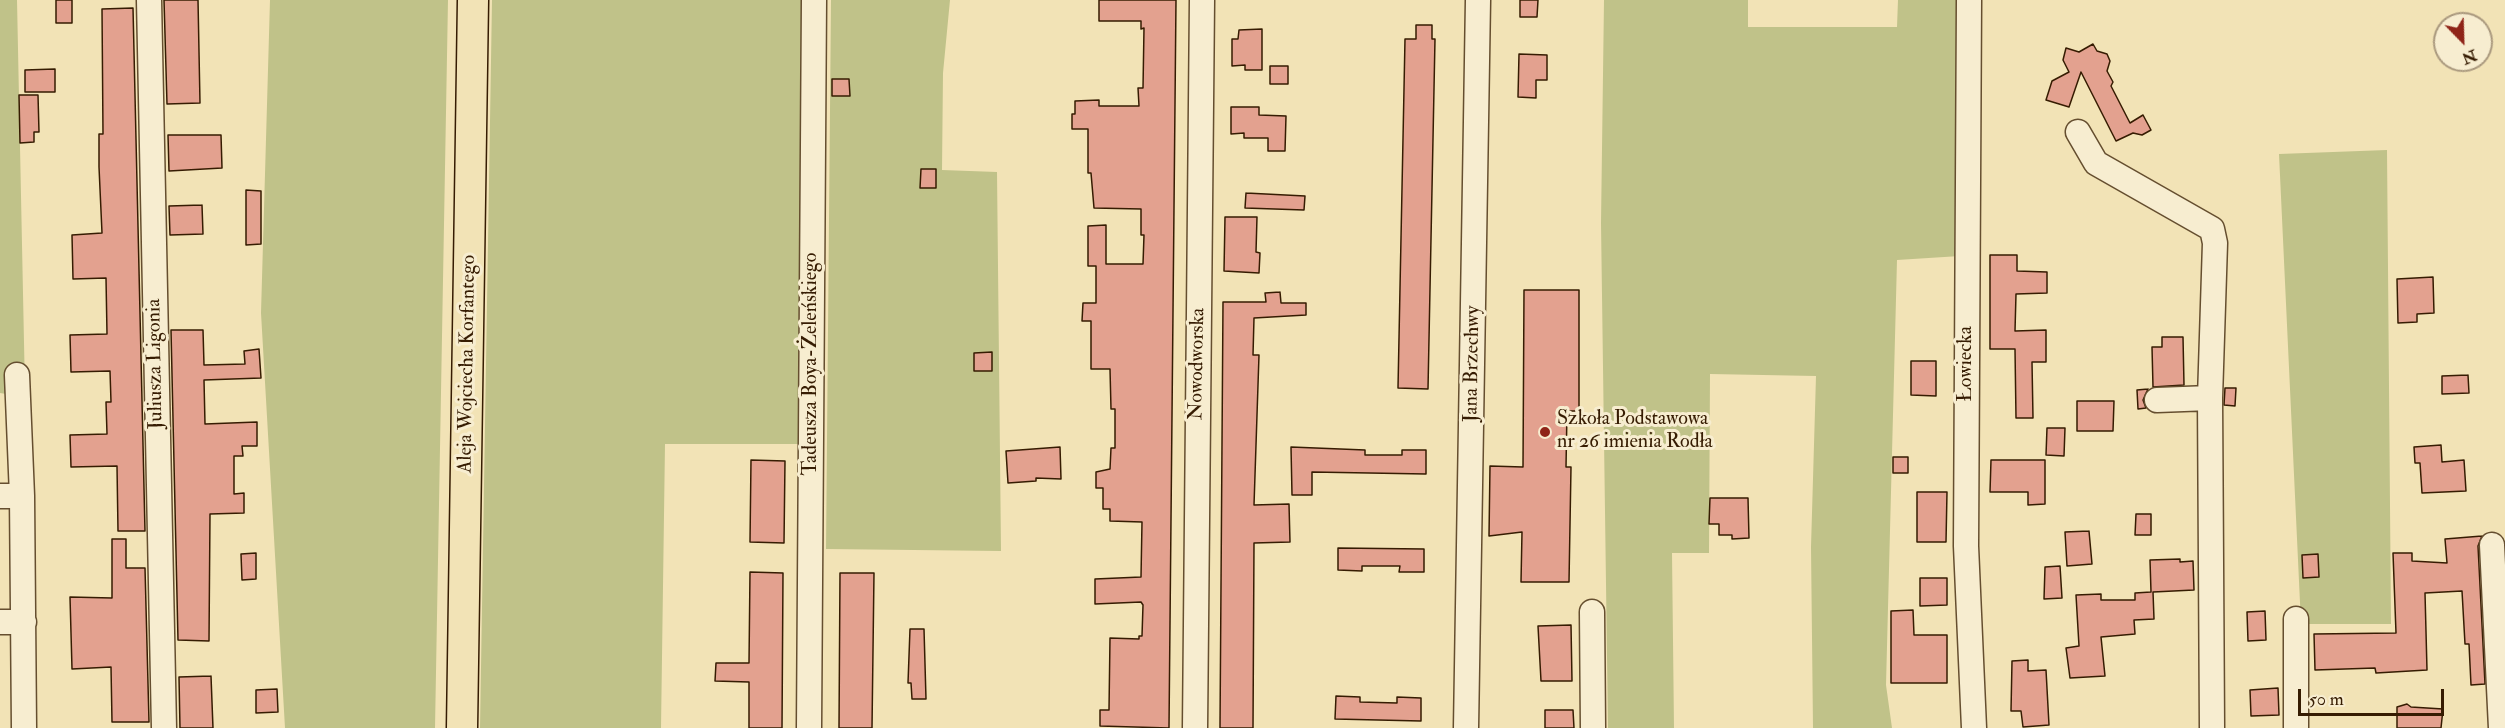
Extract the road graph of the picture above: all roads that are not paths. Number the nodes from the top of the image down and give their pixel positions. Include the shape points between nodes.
1 (149, 0) edge
2 (473, 0) edge
3 (814, 0) edge
4 (1202, 0) edge
5 (1478, 0) edge
6 (1969, 0) edge
7 (2078, 132) dead end
8 (17, 375) dead end
9 (2210, 398) junction
10 (2157, 400) dead end
11 (11, 496) edge
12 (2492, 545) dead end
13 (1592, 612) dead end
14 (2296, 619) dead end
15 (0, 622) edge
16 (24, 622) junction
17 (24, 728) edge
18 (164, 728) edge
19 (462, 728) edge
20 (809, 728) edge
21 (1195, 728) edge
22 (1466, 728) edge
23 (1593, 728) edge
24 (1974, 728) edge
25 (2212, 728) edge
26 (2296, 728) edge
27 (2501, 728) edge

1 - 18 street, Juliusza Ligonia
2 - 19 main road, Aleja Wojciecha Korfantego
3 - 20 street, Tadeusza Boya-Żeleńskiego
4 - 21 street, Nowodworska
5 - 22 street, Jana Brzechwy
6 - 24 street, Łowiecka via 1966,546
7 - 9 street via 2096,163 2212,229 2215,243
8 - 11 street
9 - 10 street
9 - 25 street
11 - 16 street
12 - 27 street
13 - 23 street
14 - 26 street
15 - 16 street
16 - 17 street

